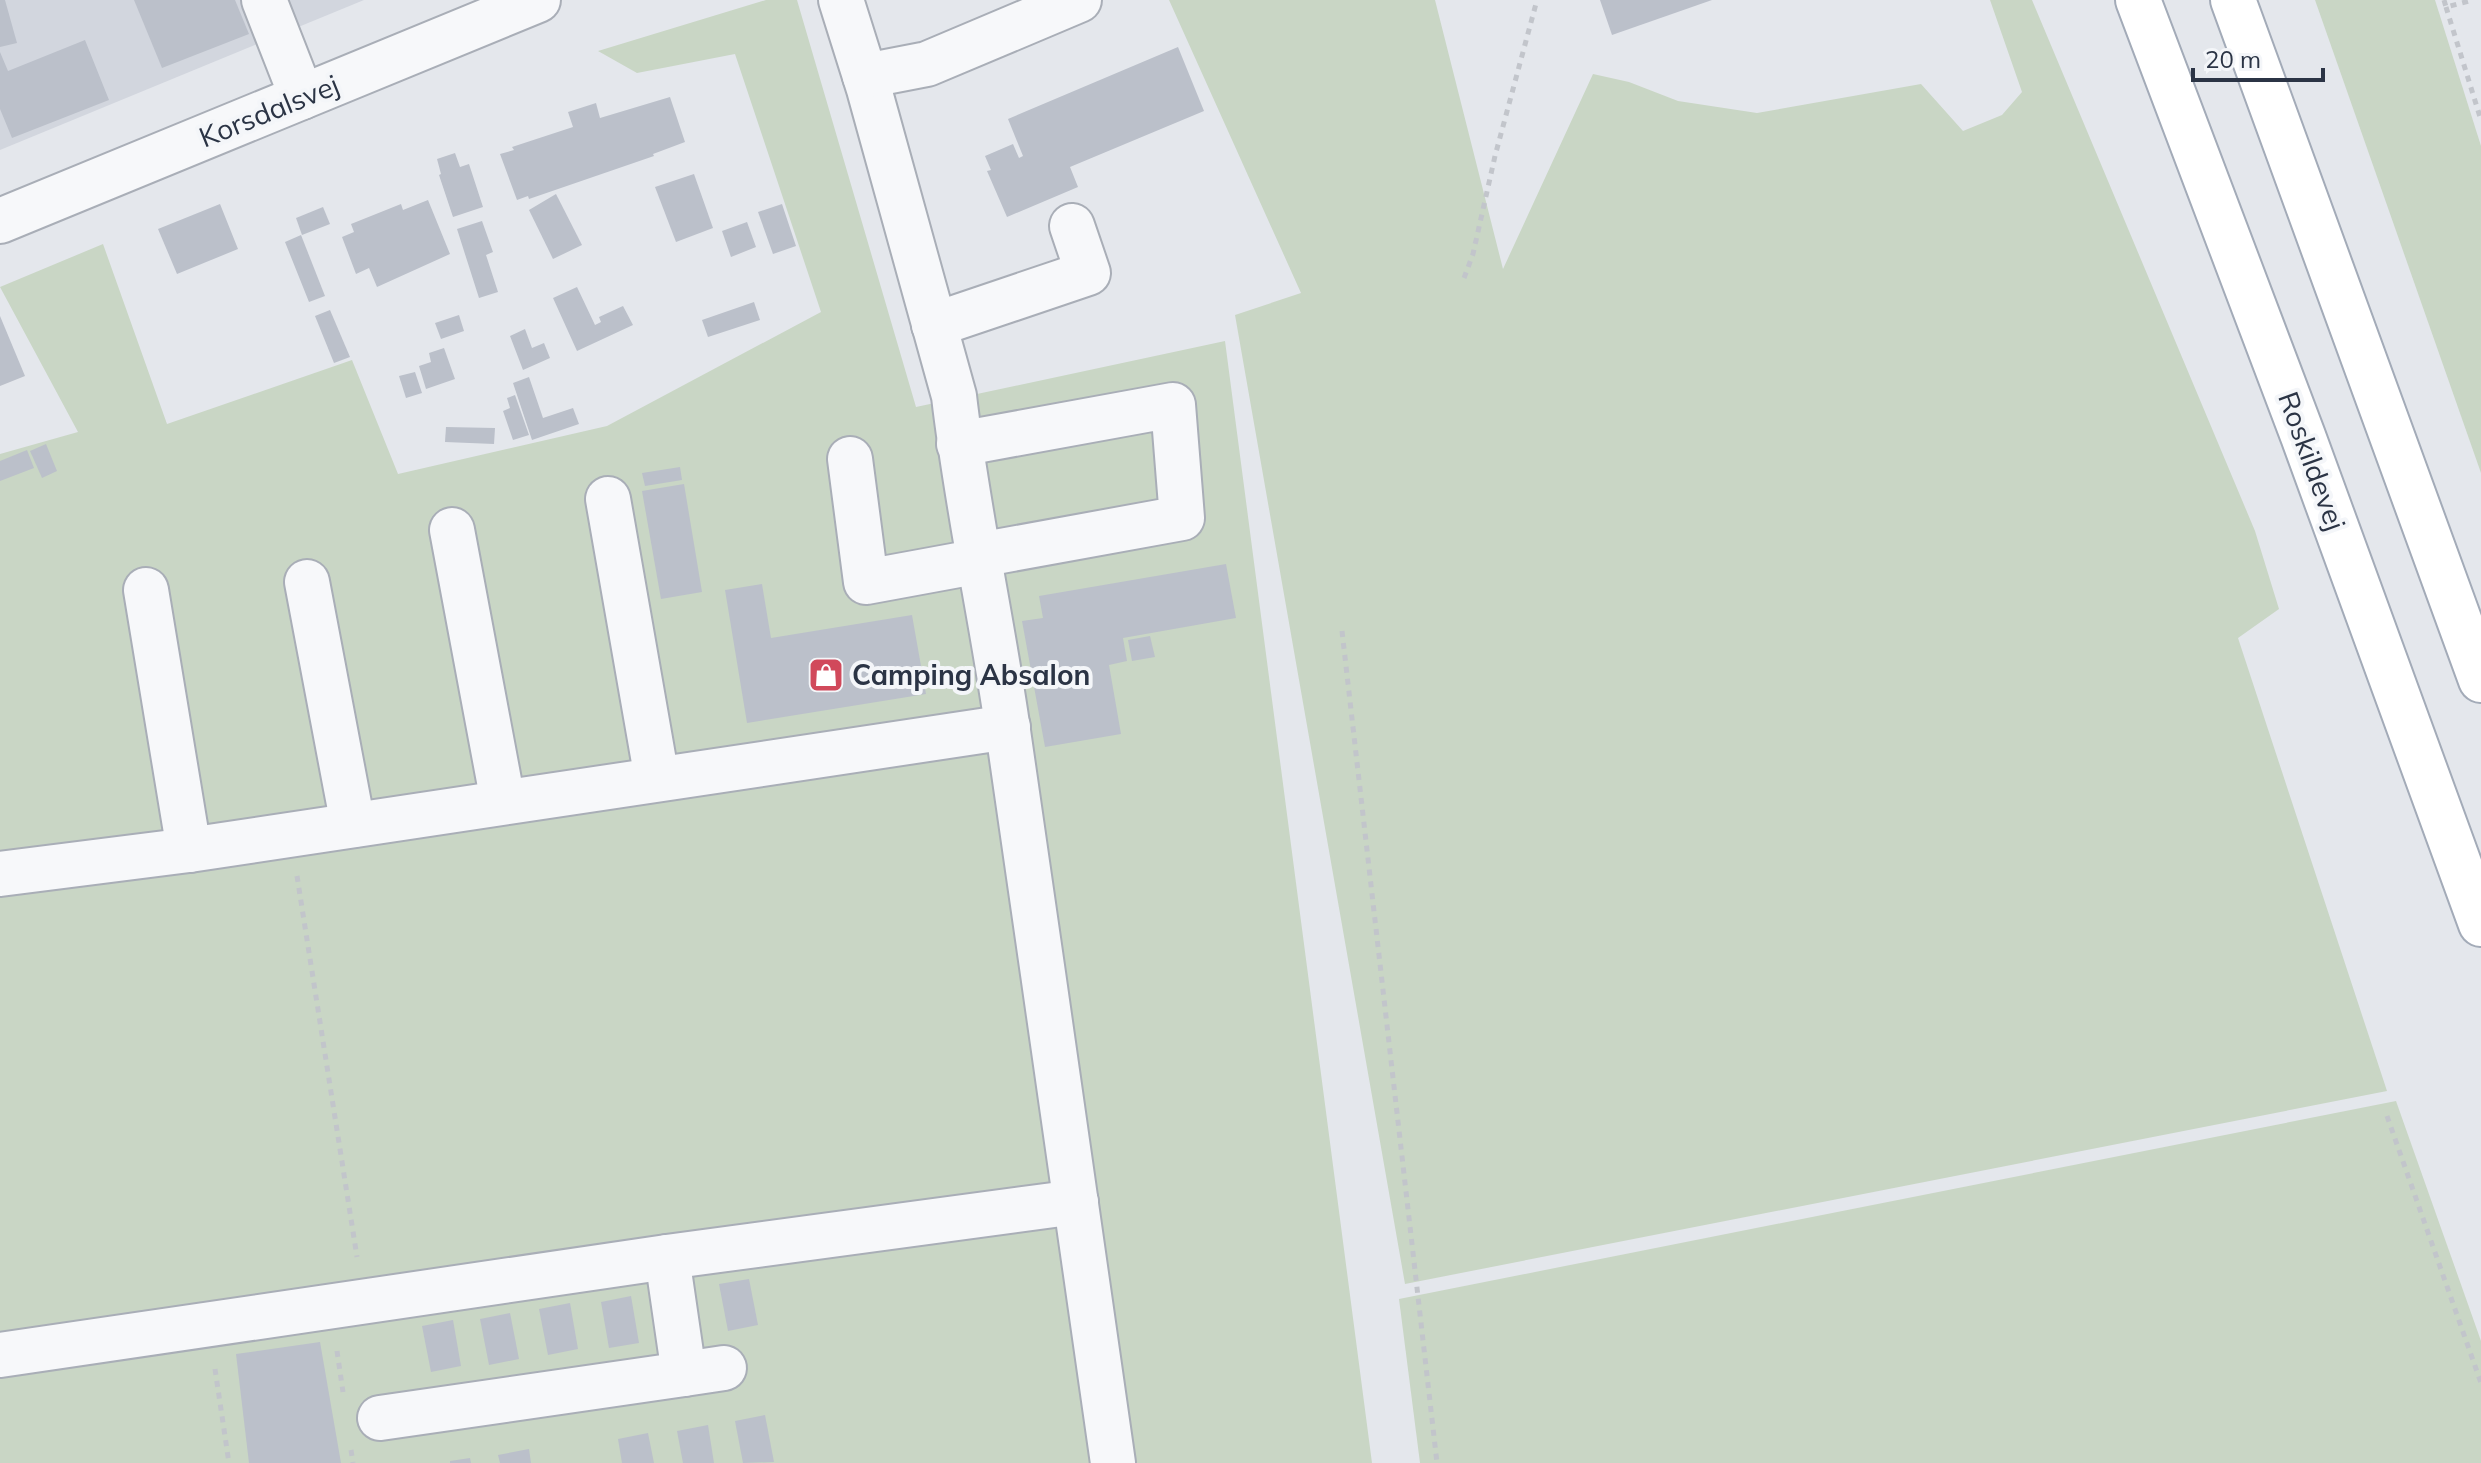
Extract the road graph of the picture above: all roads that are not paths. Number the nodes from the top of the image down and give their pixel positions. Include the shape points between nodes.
1 (264, 0) edge
2 (538, 0) edge
3 (841, 0) edge
4 (1079, 0) edge
5 (2138, 0) edge
6 (2233, 0) edge
7 (865, 76) junction
8 (302, 97) junction
9 (0, 221) edge
10 (1072, 226) dead end
11 (934, 325) junction
12 (959, 444) junction
13 (850, 459) dead end
14 (608, 499) dead end
15 (452, 530) dead end
16 (980, 558) junction
17 (307, 582) dead end
18 (146, 590) dead end
19 (2481, 680) edge
20 (1008, 727) junction
21 (657, 779) junction
22 (503, 802) junction
23 (353, 825) junction
24 (189, 850) junction
25 (0, 874) edge
26 (2481, 924) edge
27 (1076, 1202) junction
28 (667, 1257) junction
29 (0, 1355) edge
30 (359, 1422) road end
31 (1113, 1463) edge

1 - 8 street
2 - 8 street, Korsdalsvej
3 - 7 street
4 - 7 street via 927,64
5 - 26 main road, Roskildevej
6 - 19 main road
7 - 11 street
8 - 9 street, Korsdalsvej
10 - 11 street via 1088,273
11 - 12 street via 954,396
12 - 16 street
12 - 16 street via 1173,405 1182,518
13 - 16 street via 866,582
14 - 21 street
15 - 22 street
16 - 20 street
17 - 23 street
18 - 24 street
20 - 21 street
20 - 27 street
21 - 22 street
22 - 23 street
23 - 24 street
24 - 25 street
27 - 28 street
27 - 31 street
28 - 29 street
28 - 30 street via 704,1371

